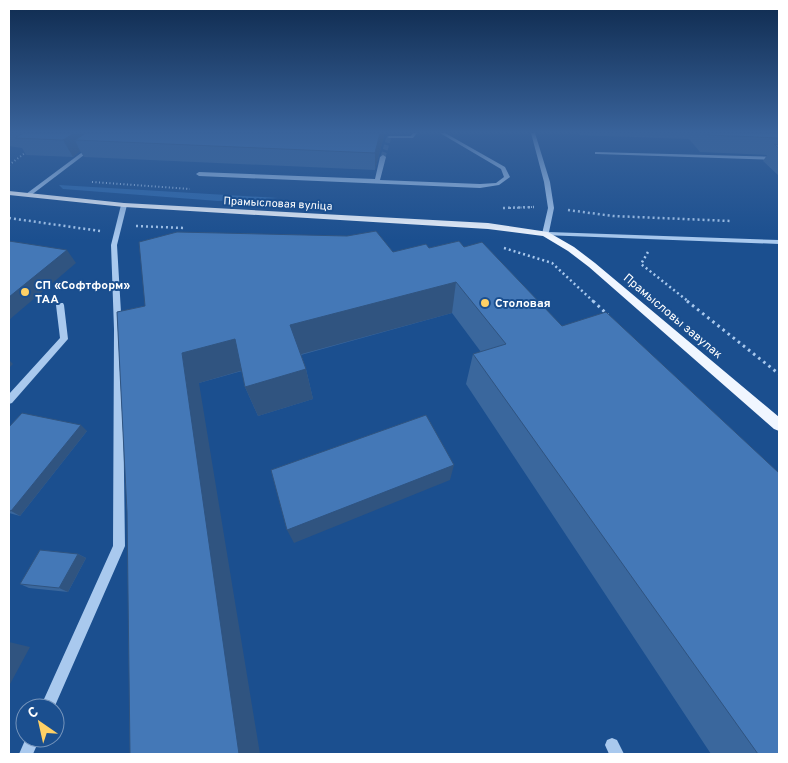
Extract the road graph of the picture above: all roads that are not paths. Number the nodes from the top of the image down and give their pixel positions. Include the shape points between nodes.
1 (63, 169) edge
2 (380, 169) tunnel mouth
3 (503, 169) edge
4 (543, 169) edge
5 (199, 174) dead end
6 (377, 181) junction
7 (9, 193) edge
8 (28, 195) junction
9 (124, 205) junction
10 (545, 234) junction
11 (779, 242) edge
12 (60, 305) dead end
13 (9, 400) edge
14 (779, 425) edge
15 (51, 698) edge

1 - 8 lane
2 - 6 lane
3 - 6 lane via 507,177 497,184 480,186
4 - 10 lane via 550,208
5 - 6 lane
7 - 8 main road, Прамысловая вуліца
8 - 9 main road, Прамысловая вуліца
9 - 10 main road, Прамысловая вуліца via 488,226
9 - 15 lane via 114,245 118,329 119,546
10 - 11 lane
10 - 14 main road, Прамысловы завулак via 592,265
12 - 13 lane via 64,339

